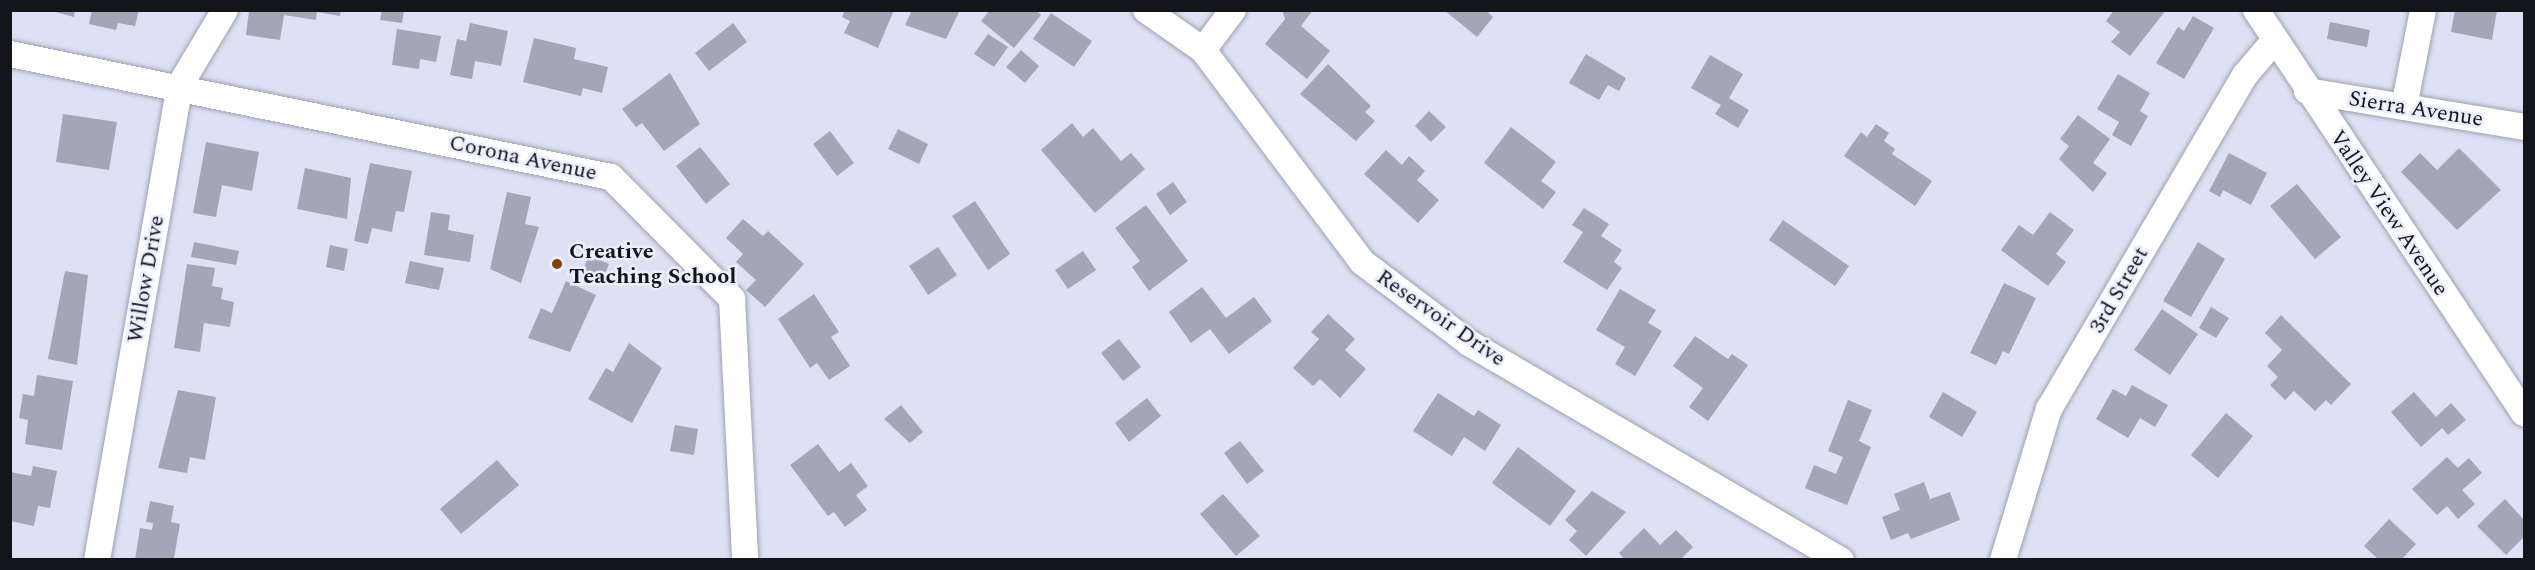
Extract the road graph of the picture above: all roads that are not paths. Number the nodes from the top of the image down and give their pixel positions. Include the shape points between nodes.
1 (225, 10) edge
2 (1146, 10) edge
3 (1233, 10) edge
4 (2256, 10) edge
5 (2423, 10) edge
6 (2275, 40) junction
7 (1203, 50) junction
8 (10, 54) edge
9 (180, 85) junction
10 (2307, 91) junction
11 (2404, 107) junction
12 (2524, 127) edge
13 (2524, 413) edge
14 (97, 560) edge
15 (744, 560) edge
16 (1841, 560) edge
17 (2004, 560) edge

1 - 9 street, Willow Drive
2 - 7 street, Reservoir Drive
3 - 7 street
4 - 6 street, Valley View Avenue
5 - 11 street
6 - 10 street, Valley View Avenue
6 - 17 street, 3rd Street via 2245,75 2049,409
7 - 16 street, Reservoir Drive via 1362,262 1469,343
8 - 9 street, Corona Avenue
9 - 14 street, Willow Drive
9 - 15 street, Corona Avenue via 611,177 732,300
10 - 11 street, Sierra Avenue
10 - 13 street, Valley View Avenue
11 - 12 street, Sierra Avenue

